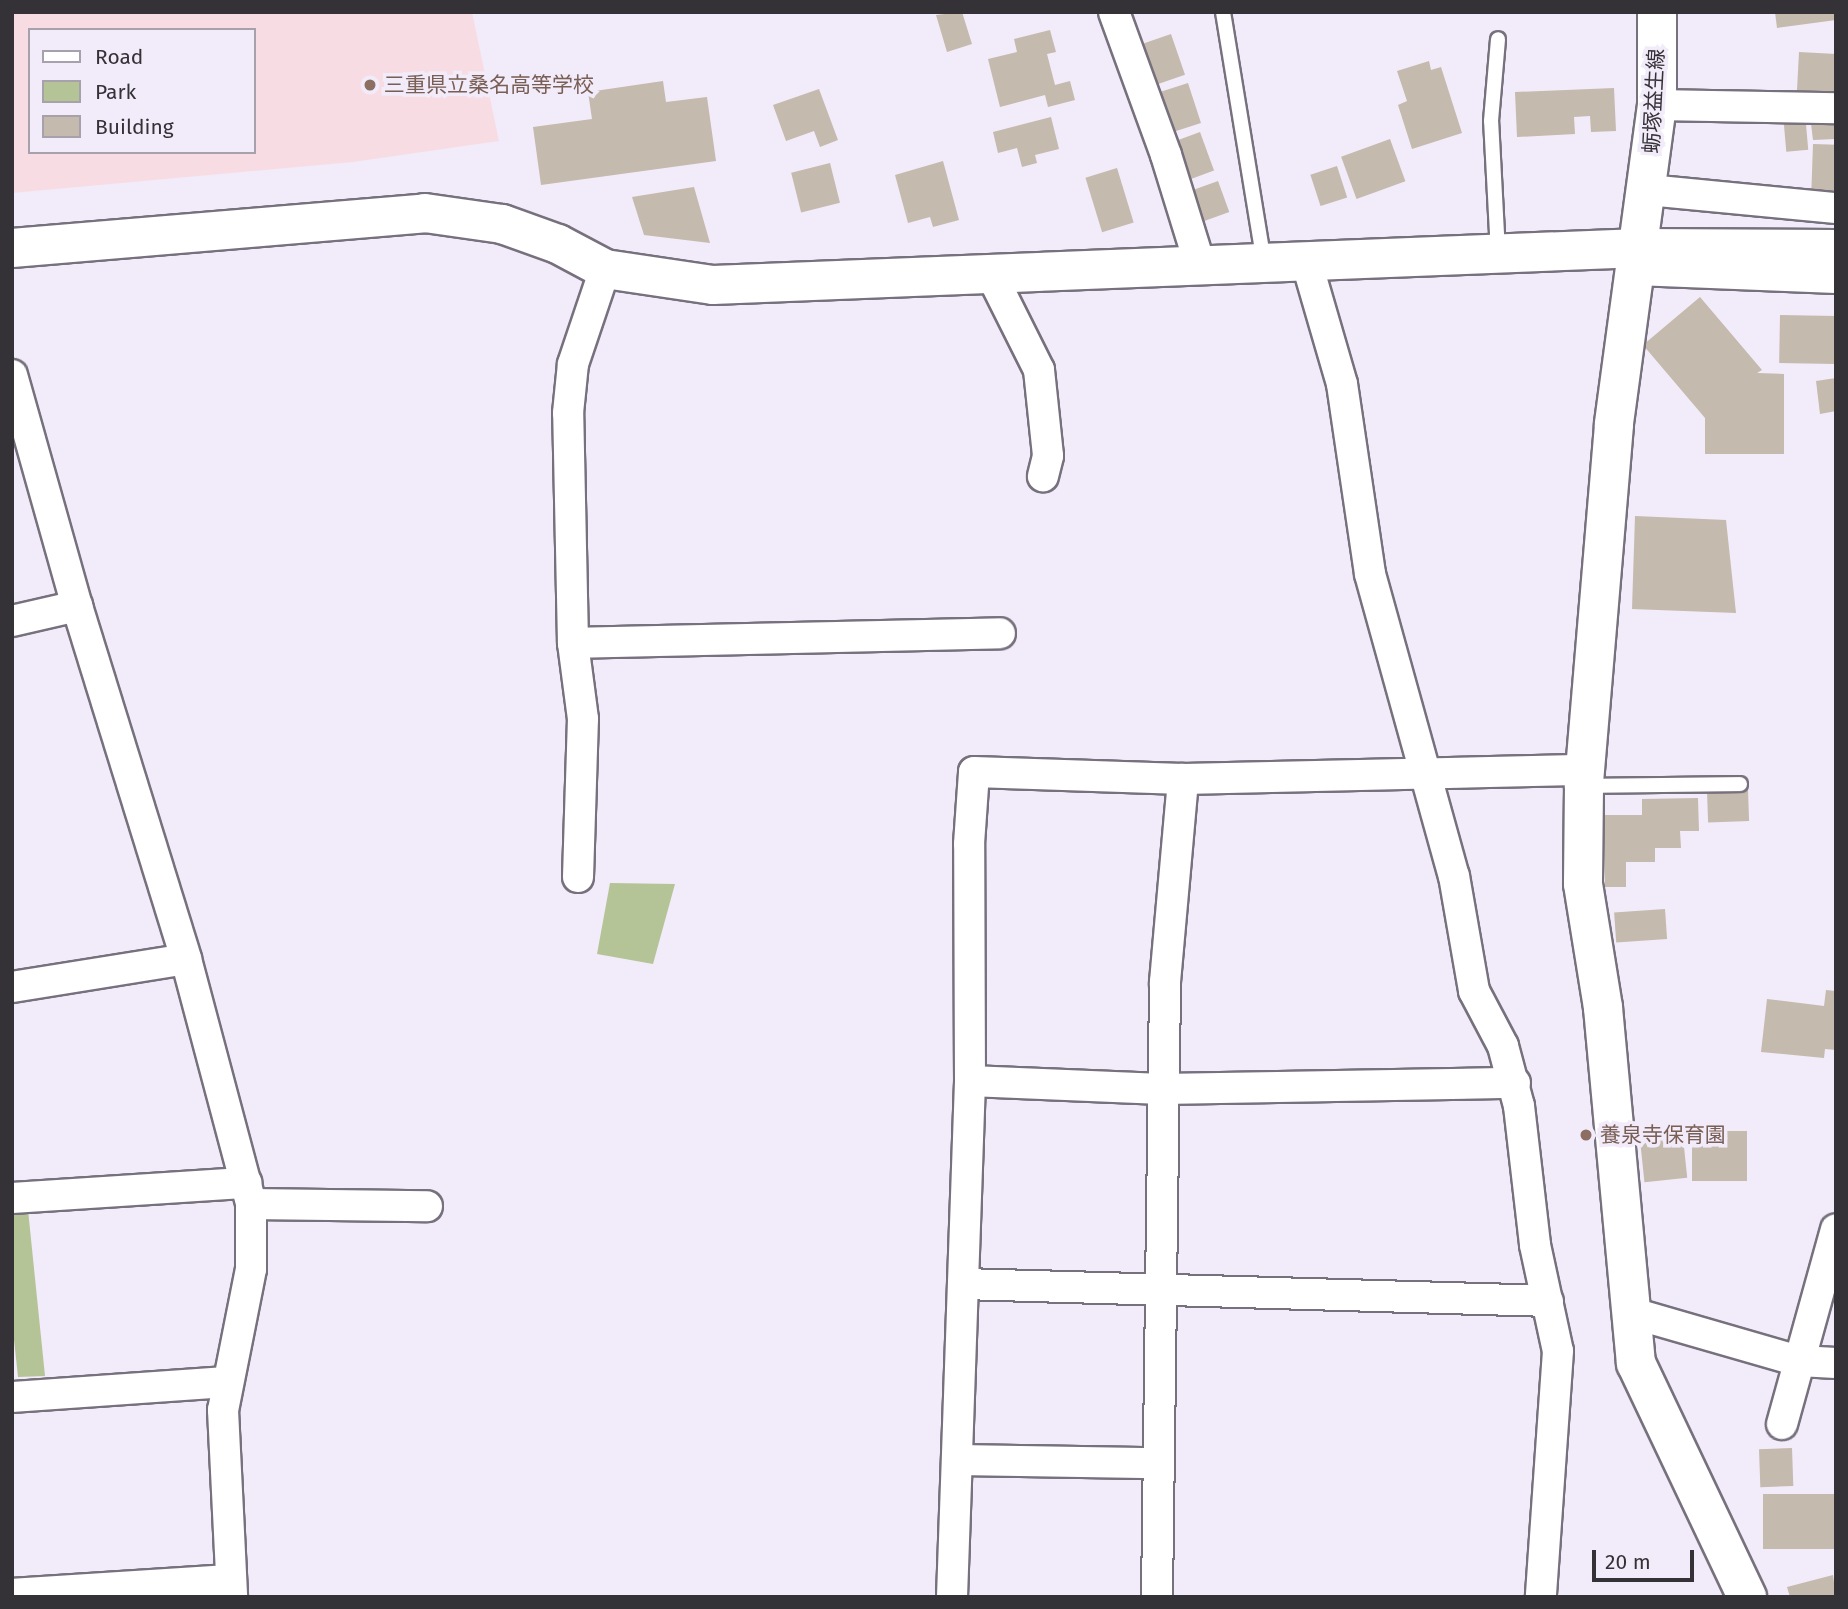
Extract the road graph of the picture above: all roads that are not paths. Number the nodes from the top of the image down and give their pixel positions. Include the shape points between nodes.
1 (1114, 12) edge
2 (1223, 12) edge
3 (1657, 12) edge
4 (1498, 39) dead end
5 (1657, 105) junction
6 (1836, 108) edge
7 (1648, 190) junction
8 (1836, 208) edge
9 (12, 248) edge
10 (1836, 249) edge
11 (1498, 255) junction
12 (1638, 259) junction
13 (1306, 260) junction
14 (1265, 263) junction
15 (1201, 268) junction
16 (605, 269) junction
17 (992, 276) junction
18 (1836, 278) edge
19 (12, 374) edge
20 (1043, 476) dead end
21 (77, 606) junction
22 (12, 621) edge
23 (1000, 633) dead end
24 (573, 643) junction
25 (1424, 773) junction
26 (1586, 778) junction
27 (1183, 779) junction
28 (1741, 784) dead end
29 (578, 877) dead end
30 (186, 959) junction
31 (12, 987) edge
32 (970, 1081) junction
33 (1515, 1083) junction
34 (1162, 1089) junction
35 (249, 1193) junction
36 (12, 1198) edge
37 (427, 1206) dead end
38 (1836, 1228) edge
39 (963, 1283) junction
40 (1160, 1291) junction
41 (1548, 1301) junction
42 (1629, 1312) junction
43 (1799, 1361) junction
44 (1836, 1363) edge
45 (225, 1382) junction
46 (12, 1397) edge
47 (1782, 1424) dead end
48 (958, 1460) junction
49 (1158, 1464) junction
50 (231, 1588) edge
51 (12, 1594) edge
52 (952, 1597) edge
53 (1157, 1597) edge
54 (1541, 1597) edge
55 (1747, 1597) edge

1 - 15 street
2 - 14 lane
3 - 5 street, 蛎塚益生線
4 - 11 lane via 1492,121
5 - 6 street
5 - 7 street, 蛎塚益生線
7 - 8 street
7 - 12 street, 蛎塚益生線
9 - 16 street via 425,213 502,224 558,244
10 - 12 street
11 - 12 street
11 - 13 street
12 - 18 street
12 - 26 street, 蛎塚益生線 via 1614,425
13 - 14 street
13 - 25 street via 1342,384 1370,574
14 - 15 street
15 - 17 street
16 - 17 street via 713,285
16 - 24 street via 572,363 568,413
17 - 20 street via 1039,370 1048,456
19 - 21 street
21 - 22 street
21 - 30 street
23 - 24 street
24 - 29 street via 583,719
25 - 26 street
25 - 27 street via 1403,778
25 - 33 street via 1454,876 1474,991 1503,1046
26 - 28 lane
26 - 42 street, 蛎塚益生線 via 1583,884 1603,1008
27 - 32 street via 974,772 969,844
27 - 34 street via 1165,982
30 - 31 street
30 - 35 street
32 - 34 street
32 - 39 street
33 - 34 street
33 - 41 street via 1524,1175
34 - 40 street
35 - 36 street
35 - 37 street
35 - 45 street via 251,1269
38 - 43 street
39 - 40 street
39 - 48 street
40 - 41 street
40 - 49 street
41 - 54 street via 1558,1350
42 - 43 street
42 - 55 street, 蛎塚益生線 via 1636,1363
43 - 44 street
43 - 47 street
45 - 46 street
45 - 50 street
48 - 49 street
48 - 52 street
49 - 53 street
50 - 51 street

